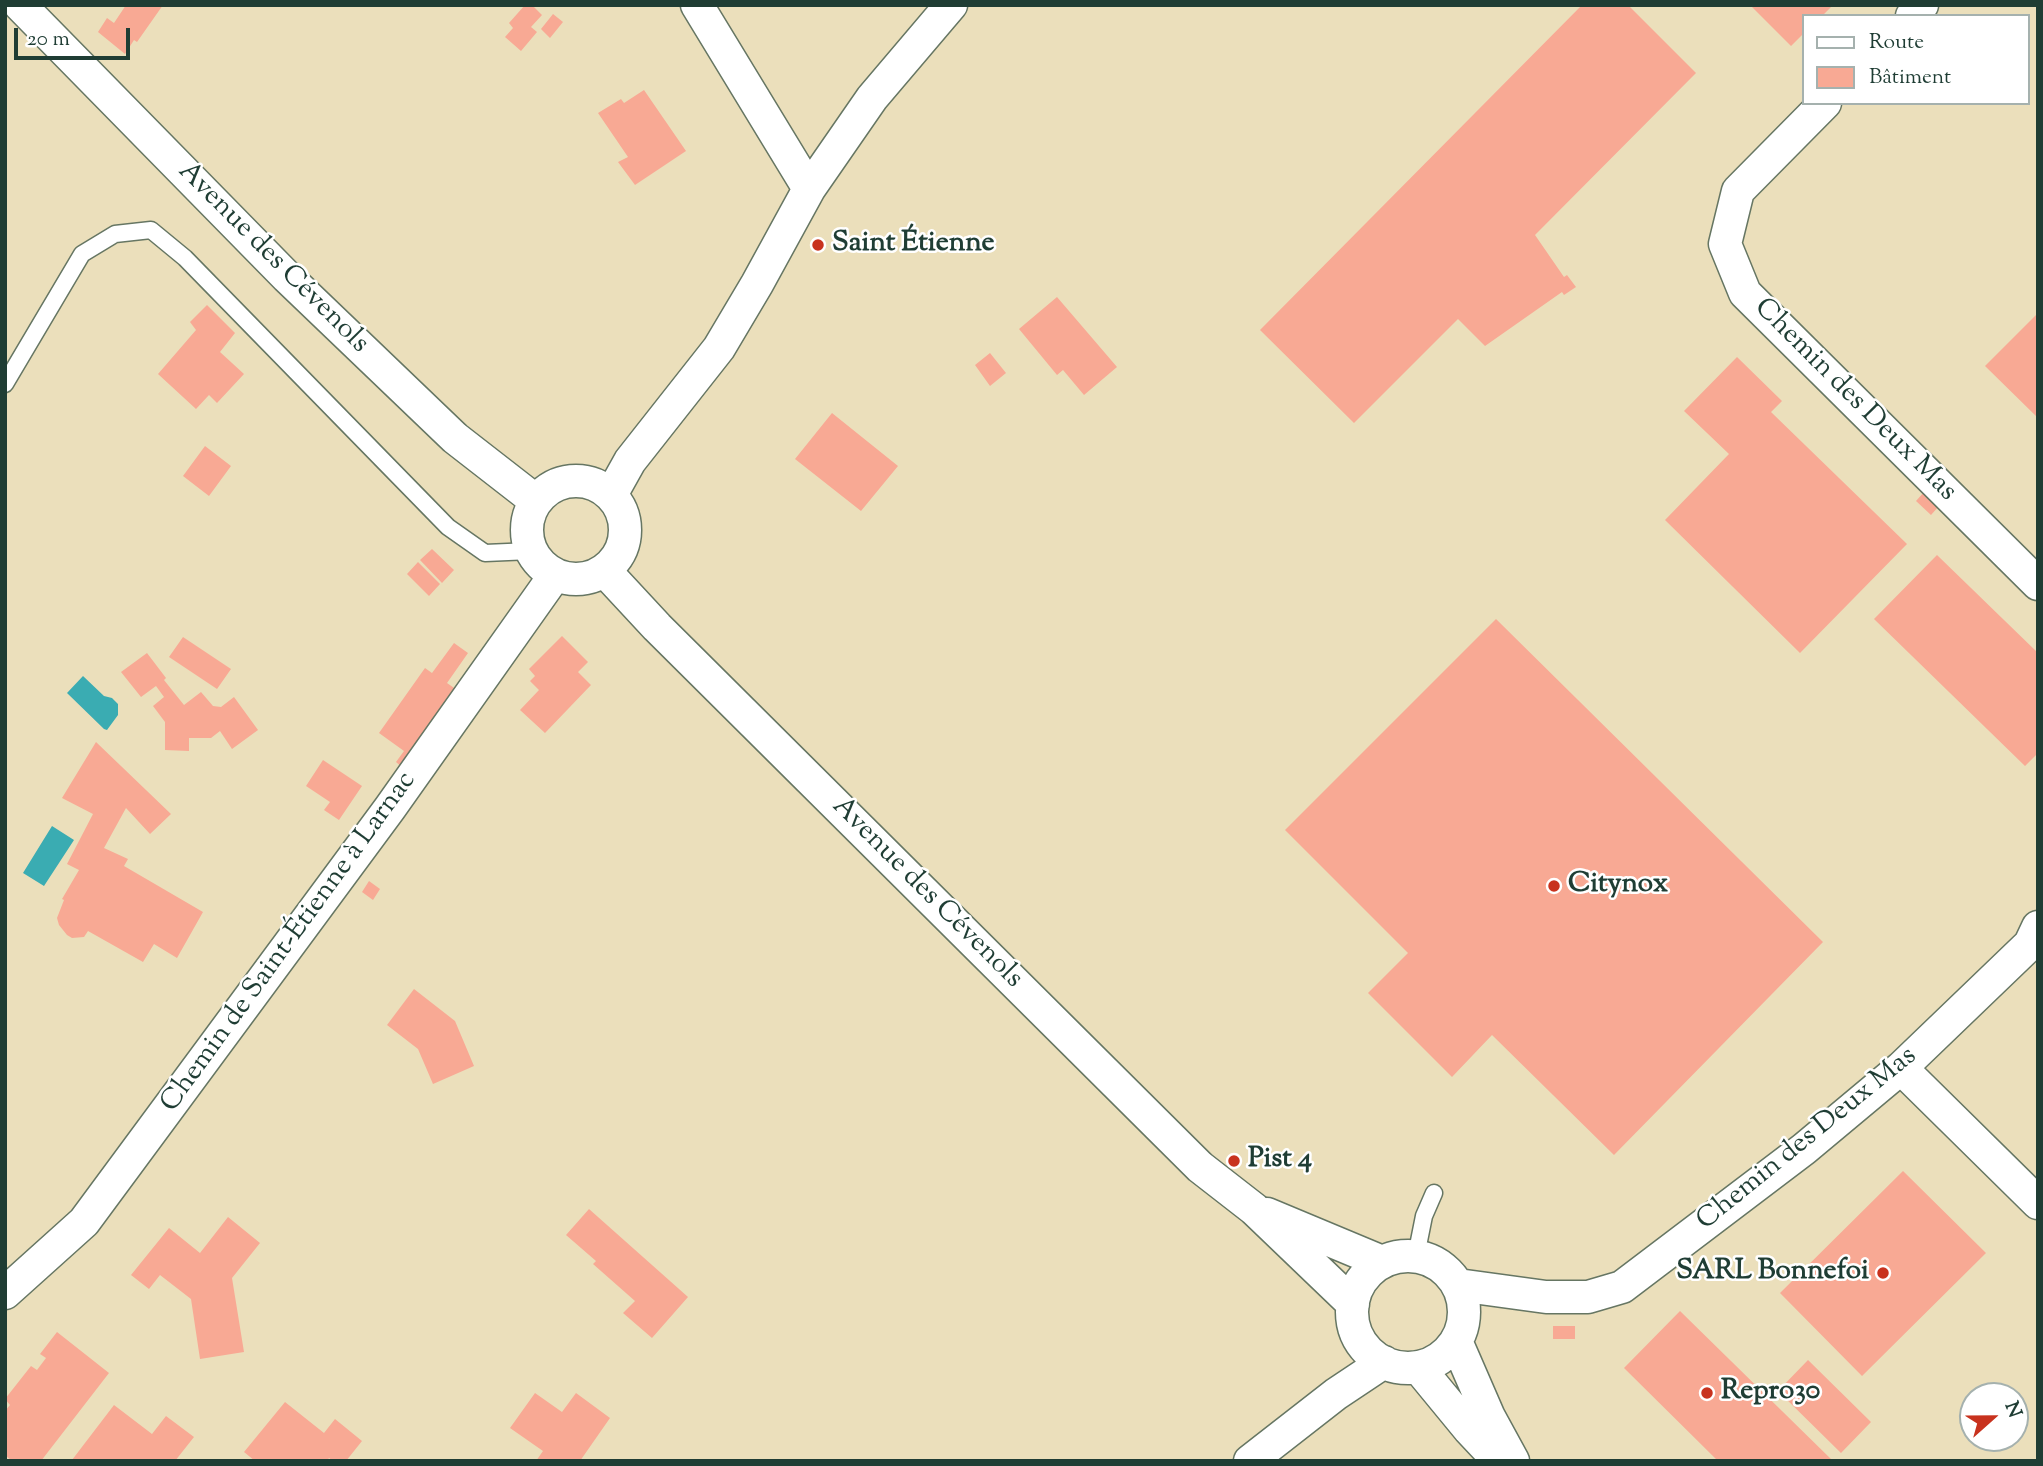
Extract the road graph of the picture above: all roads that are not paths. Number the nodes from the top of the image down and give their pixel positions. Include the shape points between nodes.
1 (20, 5) edge
2 (697, 5) edge
3 (951, 5) edge
4 (1823, 105) edge
5 (809, 189) junction
6 (5, 384) edge
7 (611, 495) junction
8 (536, 501) junction
9 (531, 551) junction
10 (605, 571) junction
11 (555, 575) junction
12 (2038, 583) edge
13 (2038, 928) edge
14 (1901, 1068) junction
15 (1434, 1194) dead end
16 (2038, 1203) edge
17 (1254, 1209) junction
18 (1416, 1256) junction
19 (1382, 1262) junction
20 (1458, 1285) junction
21 (5, 1293) edge
22 (1546, 1297) junction
23 (1353, 1304) junction
24 (1460, 1330) junction
25 (1384, 1362) junction
26 (1418, 1367) junction
27 (1250, 1461) edge
28 (1499, 1461) edge
29 (1513, 1461) edge

1 - 8 street, Avenue des Cévenols via 287,277 454,438
2 - 5 street
3 - 5 street via 872,99
4 - 12 street, Chemin des Deux Mas via 1738,191 1726,244 1745,293
5 - 7 street via 719,348 630,461
6 - 9 lane via 82,254 115,234 150,230 185,258 448,527 485,553
7 - 8 street via 580,480 548,489
7 - 10 street via 626,526 617,558
8 - 9 street via 528,517
9 - 11 street
10 - 11 street via 580,579
10 - 17 street, Avenue des Cévenols via 1200,1167
11 - 21 street, Chemin de Saint-Étienne à Larnac via 390,808 84,1222
13 - 14 street, Chemin des Deux Mas via 2030,944
14 - 16 street
14 - 22 street, Chemin des Deux Mas via 1804,1149 1622,1287 1588,1297
15 - 18 lane
17 - 19 street, Avenue des Cévenols
17 - 23 street, Avenue des Cévenols
18 - 19 street
18 - 20 street via 1433,1261
19 - 23 street via 1357,1287
20 - 22 street, Chemin des Deux Mas
20 - 24 street via 1464,1302
22 - 24 street, Chemin des Deux Mas
23 - 25 street via 1359,1338
24 - 26 street via 1446,1353
24 - 29 street via 1489,1417
25 - 26 street
25 - 27 street
26 - 28 street

